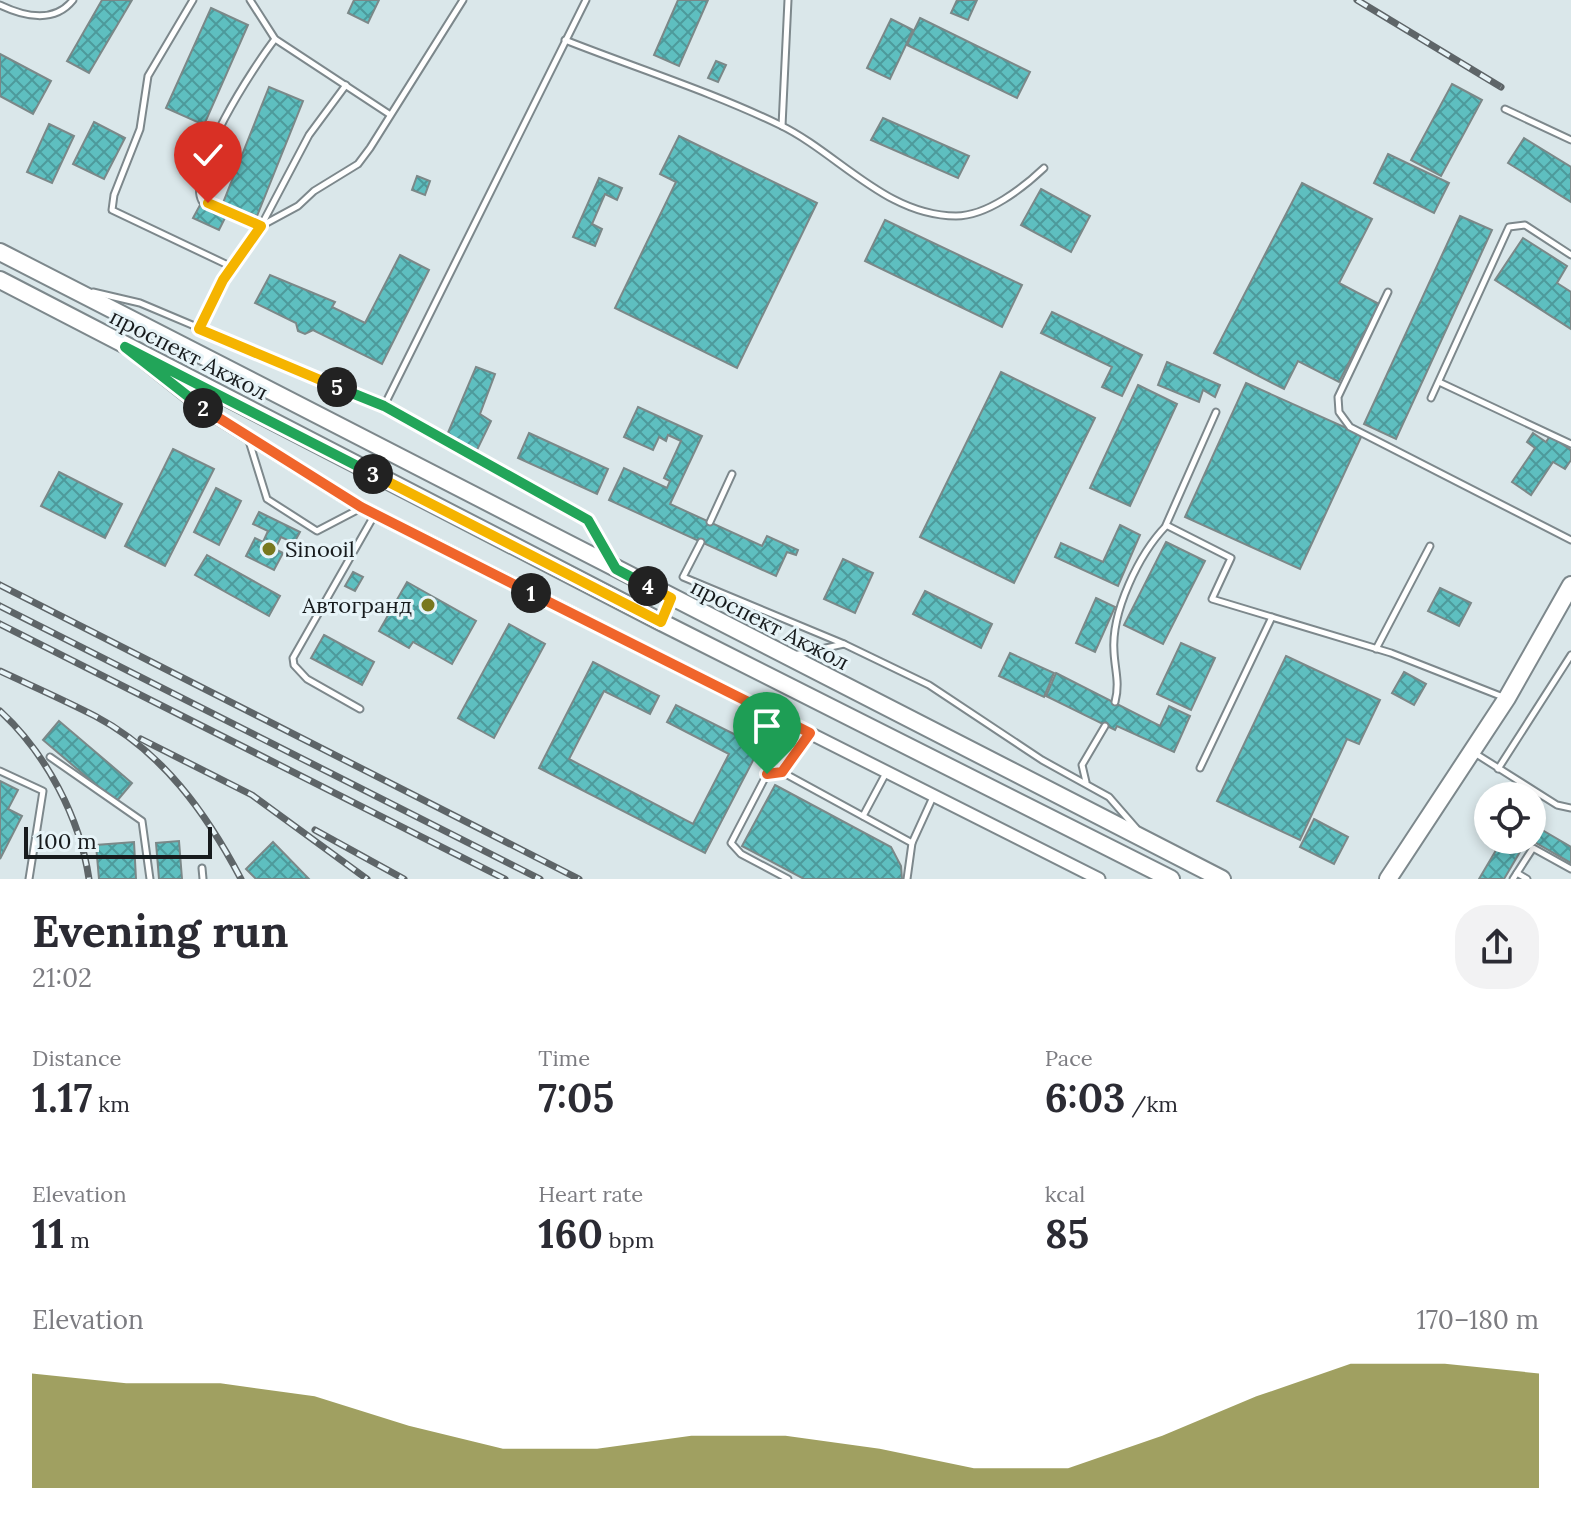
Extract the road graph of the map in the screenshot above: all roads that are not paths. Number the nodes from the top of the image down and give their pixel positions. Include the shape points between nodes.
1 (73, 0) edge
2 (193, 0) edge
3 (250, 0) edge
4 (463, 0) edge
5 (586, 0) edge
6 (788, 0) edge
7 (0, 5) edge
8 (275, 39) junction
9 (565, 40) junction
10 (346, 85) junction
11 (1505, 109) dead end
12 (389, 114) junction
13 (782, 126) junction
14 (1571, 140) edge
15 (1044, 168) dead end
16 (261, 226) junction
17 (0, 252) edge
18 (1571, 255) edge
19 (232, 267) junction
20 (0, 280) edge
21 (65, 286) junction
22 (1388, 292) dead end
23 (199, 329) junction
24 (125, 347) junction
25 (1439, 382) junction
26 (1431, 398) dead end
27 (384, 406) junction
28 (1216, 412) dead end
29 (247, 436) junction
30 (1571, 444) edge
31 (732, 474) dead end
32 (361, 507) junction
33 (375, 514) junction
34 (710, 522) dead end
35 (1166, 525) junction
36 (1571, 540) edge
37 (701, 542) dead end
38 (1430, 546) dead end
39 (616, 569) junction
40 (1571, 585) edge
41 (671, 598) junction
42 (1272, 617) junction
43 (661, 622) junction
44 (844, 644) junction
45 (1376, 649) junction
46 (1571, 655) edge
47 (786, 656) junction
48 (1507, 698) junction
49 (1115, 702) dead end
50 (360, 709) dead end
51 (1105, 726) dead end
52 (810, 733) junction
53 (1472, 752) junction
54 (50, 757) dead end
55 (1200, 768) dead end
56 (1498, 769) junction
57 (0, 771) edge
58 (782, 772) junction
59 (886, 772) junction
60 (1086, 783) junction
61 (934, 796) junction
62 (1571, 808) edge
63 (863, 816) junction
64 (1147, 840) junction
65 (912, 843) junction
66 (202, 868) dead end
67 (1571, 869) edge
68 (1515, 876) edge
69 (29, 879) edge
70 (150, 879) edge
71 (203, 879) edge
72 (788, 879) edge
73 (907, 879) edge
74 (1099, 879) edge
75 (1171, 879) edge
76 (1222, 879) edge
77 (1388, 879) edge
78 (1527, 879) edge

1 - 7 lane via 46,17
2 - 19 lane via 148,76 140,129 112,210
3 - 8 lane
4 - 12 lane
5 - 9 lane
6 - 13 lane
8 - 10 lane
8 - 16 lane via 226,114 200,186 202,201
9 - 13 lane
9 - 27 lane
10 - 12 lane
10 - 16 lane via 309,135
11 - 14 lane
12 - 16 lane via 358,164
13 - 15 lane via 866,184 927,212 958,216 1001,201
16 - 19 lane
17 - 21 main road, проспект Акжол
18 - 25 lane via 1525,225 1509,227
19 - 23 lane
20 - 24 main road, проспект Акжол
21 - 23 lane via 140,303
21 - 39 main road, проспект Акжол
22 - 36 lane via 1338,397 1344,420
23 - 27 lane
24 - 29 street via 200,407
24 - 43 main road, проспект Акжол
25 - 26 lane
25 - 30 lane
27 - 39 lane via 588,520
28 - 35 lane
29 - 32 street
29 - 32 lane via 267,499 317,531
31 - 34 lane
32 - 33 street
33 - 50 lane via 293,658 307,679
33 - 52 street
35 - 42 lane via 1231,558 1212,599
35 - 49 lane via 1150,542 1115,623
37 - 44 lane via 683,577
38 - 45 lane
39 - 41 main road, проспект Акжол
40 - 48 main road
41 - 43 main road
41 - 47 main road, проспект Акжол
42 - 45 lane
42 - 55 lane
43 - 75 main road, проспект Акжол
44 - 47 lane
44 - 60 lane via 929,685
45 - 48 lane
46 - 56 lane
47 - 64 main road, проспект Акжол
48 - 53 main road
51 - 60 lane via 1082,765
52 - 58 lane
52 - 59 street
53 - 56 lane
53 - 77 main road
54 - 70 lane via 142,821
56 - 62 lane
57 - 69 lane via 43,791
58 - 63 lane
58 - 72 lane via 767,774 731,843
59 - 61 street
59 - 63 lane
60 - 64 lane via 1109,797
61 - 65 lane
61 - 74 street
63 - 65 lane
64 - 76 main road, проспект Акжол
65 - 73 lane
66 - 71 lane
67 - 68 lane via 1533,848
68 - 78 lane

